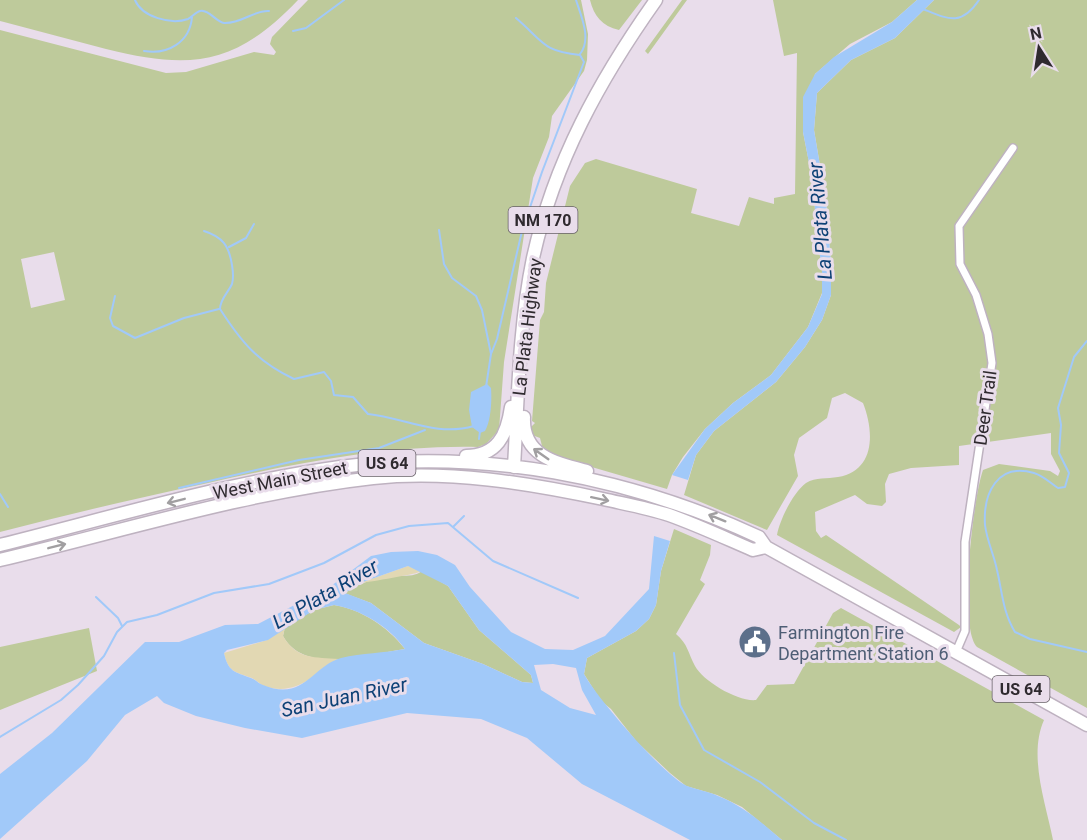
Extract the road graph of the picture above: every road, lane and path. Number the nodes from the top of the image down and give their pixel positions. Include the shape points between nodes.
1 (656, 0) edge
2 (1013, 148) dead end
3 (520, 362) junction
4 (394, 462) junction
5 (514, 467) junction
6 (390, 478) junction
7 (573, 493) junction
8 (651, 495) junction
9 (0, 545) edge
10 (766, 547) junction
11 (0, 560) edge
12 (956, 652) junction
13 (1087, 725) edge

1 - 3 highway, La Plata Highway / NM 170 via 601,83 553,189 531,268
2 - 12 street, Deer Trail via 959,226 960,264 976,295 992,363 965,542 965,631
3 - 4 highway via 512,373 509,422 494,448 480,456 408,457
3 - 5 highway, La Plata Highway / NM 170
8 -> 3 highway via 646,487 553,462 537,453 523,428 527,374
4 - 5 highway, West Main Street / US 64
4 -> 9 highway, West Main Street / US 64 via 282,476
5 - 6 highway via 489,475 401,473
5 - 7 highway via 532,481 558,484
5 - 8 highway, West Main Street / US 64 via 590,479
6 - 7 highway, West Main Street / US 64 via 423,476 507,482
11 -> 6 highway, West Main Street / US 64 via 313,487
7 -> 10 highway, West Main Street / US 64 via 667,515 753,550
10 -> 8 highway, West Main Street / US 64 via 759,537 723,520
10 - 12 highway, West Main Street / US 64
12 - 13 highway, West Main Street / US 64

